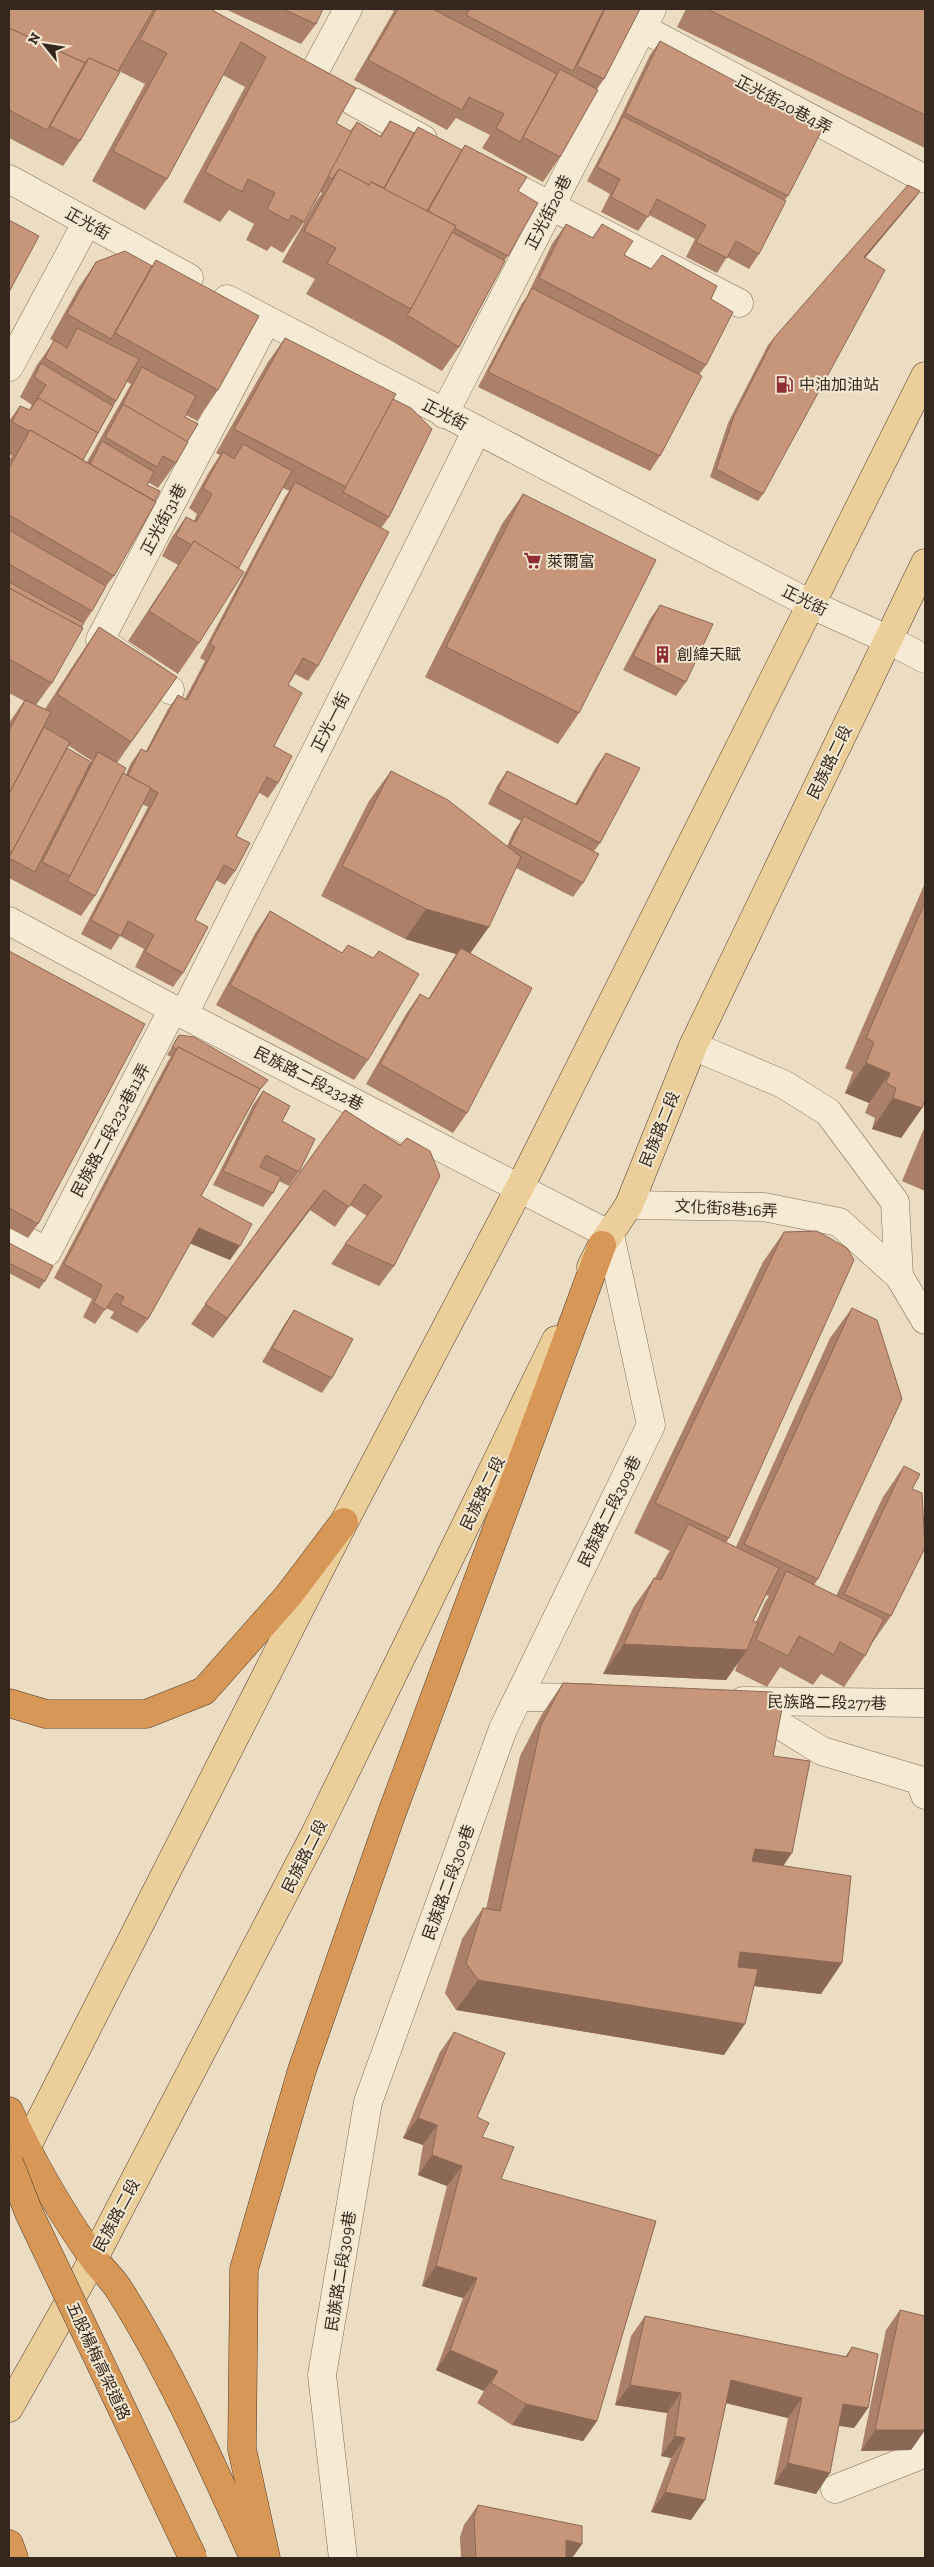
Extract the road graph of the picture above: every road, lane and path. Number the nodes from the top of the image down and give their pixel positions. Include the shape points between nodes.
1 (348, 9) edge
2 (647, 19) edge
3 (310, 80) edge
4 (354, 102) dead end
5 (9, 179) edge
6 (925, 179) edge
7 (550, 208) junction
8 (87, 222) junction
9 (739, 304) dead end
10 (266, 321) junction
11 (9, 367) edge
12 (925, 376) edge
13 (444, 414) junction
14 (477, 430) junction
15 (925, 563) edge
16 (812, 605) junction
17 (888, 639) junction
18 (925, 659) edge
19 (170, 690) edge
20 (9, 921) edge
21 (179, 1012) junction
22 (692, 1046) junction
23 (520, 1186) junction
24 (629, 1205) junction
25 (9, 1231) edge
26 (606, 1240) junction
27 (899, 1276) junction
28 (925, 1320) edge
29 (344, 1522) junction
30 (519, 1696) junction
31 (615, 1698) edge
32 (9, 1703) edge
33 (925, 1703) edge
34 (925, 1796) edge
35 (9, 2111) edge
36 (17, 2156) edge
37 (9, 2181) edge
38 (94, 2258) junction
39 (9, 2408) edge
40 (925, 2445) edge
41 (835, 2489) dead end
42 (9, 2544) edge
43 (14, 2558) edge
44 (192, 2558) edge
45 (254, 2558) edge
46 (266, 2558) edge
47 (343, 2558) edge

1 - 3 street
2 - 6 street, 正光街20巷4弄
2 - 7 street, 正光街20巷
4 - 7 street
5 - 8 street, 正光街
7 - 9 street
7 - 13 street, 正光街20巷
8 - 10 street, 正光街
8 - 11 street
10 - 13 street, 正光街
10 - 19 street, 正光街31巷 via 100,640
12 - 16 main road
13 - 14 street, 正光街
14 - 16 street, 正光街
14 - 21 street, 正光一街
15 - 17 main road, 民族路二段
16 - 17 street, 正光街
16 - 23 main road
17 - 18 street, 正光街
17 - 22 main road, 民族路二段
20 - 21 street, 民族路二段232巷
21 - 23 street, 民族路二段232巷
21 - 25 street, 民族路二段232巷11弄 via 47,1252
22 - 24 main road, 民族路二段
22 - 27 street via 784,1084 828,1112 895,1202
23 - 26 street, 民族路二段232巷
23 - 29 main road
24 - 26 main road, 民族路二段
24 - 27 street, 文化街8巷16弄 via 764,1206 839,1222
26 - 30 street, 民族路二段309巷 via 651,1425
26 - 38 main road, 民族路二段 via 316,1832
26 - 46 highway via 367,1883 302,2070 244,2268 242,2449
27 - 28 street, 文化街8巷16弄
29 - 32 highway via 288,1596 204,1691 146,1714 46,1714
29 - 36 main road
30 - 31 street
30 - 47 street, 民族路二段309巷 via 504,1729 368,2102 322,2376
33 - 34 street, 民族路二段277巷 via 730,1700 822,1751 920,1780
35 - 36 highway
36 - 37 main road
36 - 38 highway
36 - 44 highway, 五股楊梅高架道路, bridge via 28,2213
38 - 39 main road, 民族路二段
38 - 45 highway via 119,2289 145,2334
40 - 41 street via 916,2457
42 - 43 highway

